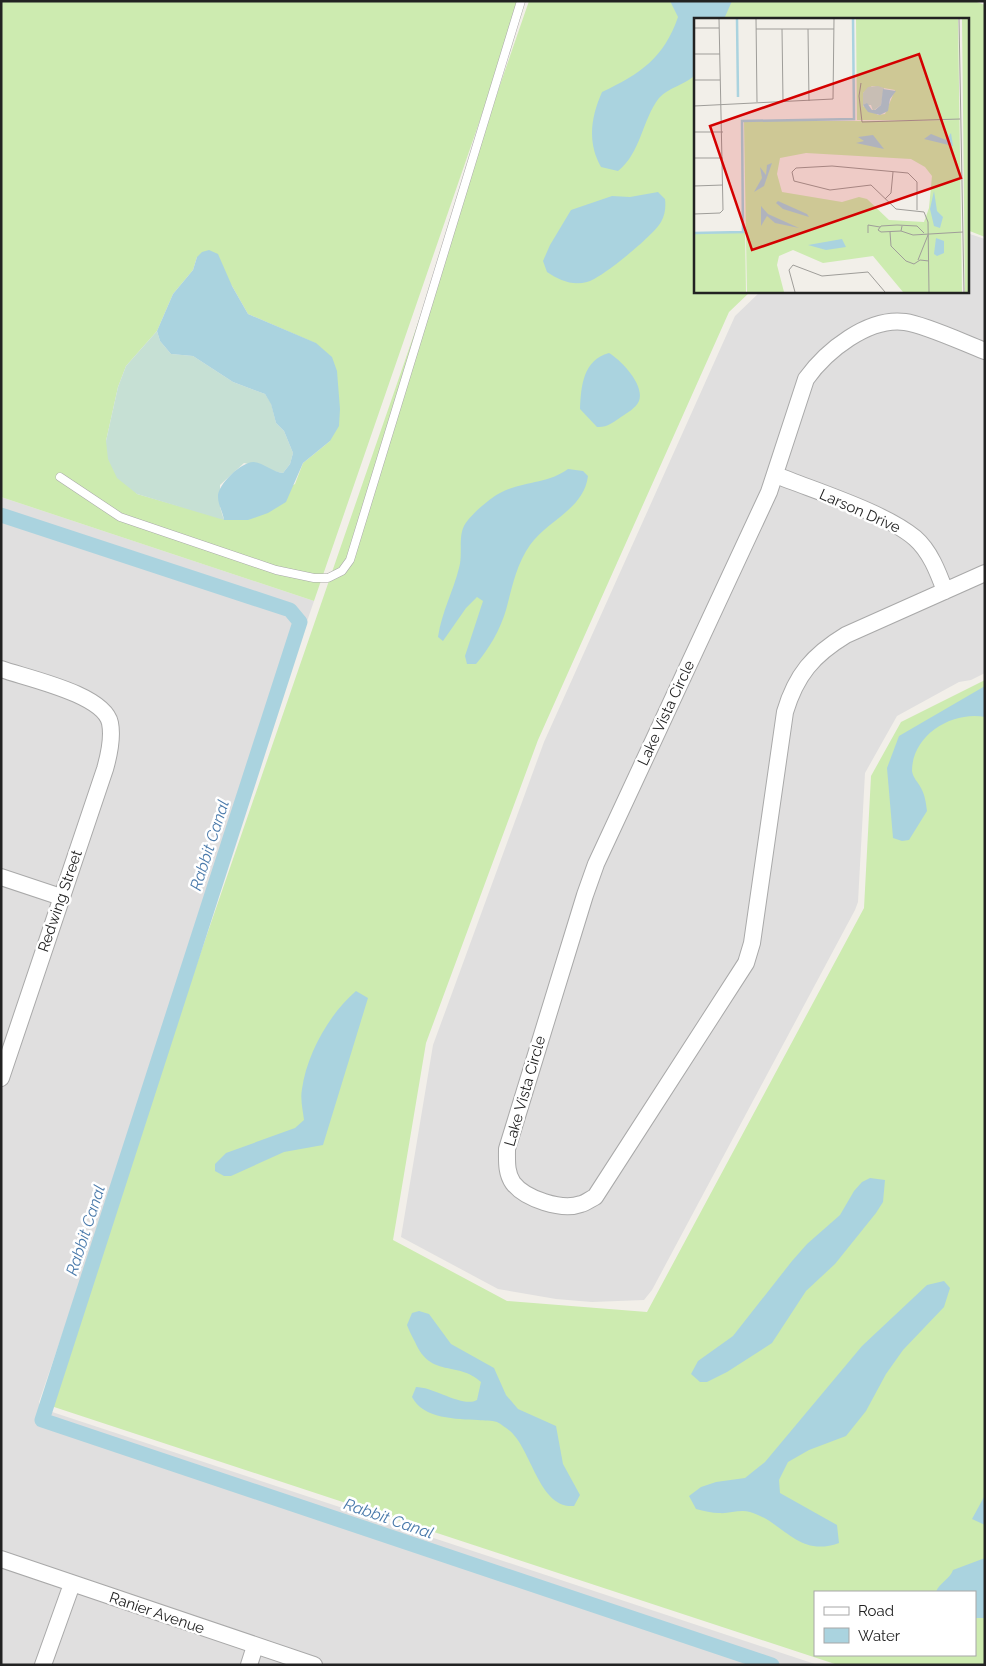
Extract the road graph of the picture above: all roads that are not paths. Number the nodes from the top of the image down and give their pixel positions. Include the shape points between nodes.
1 (521, 1) edge
2 (985, 351) edge
3 (776, 475) junction
4 (60, 477) dead end
5 (985, 573) edge
6 (945, 590) junction
7 (1, 669) edge
8 (1, 877) edge
9 (61, 896) junction
10 (1, 1078) edge
11 (1, 1559) edge
12 (72, 1584) junction
13 (255, 1646) junction
14 (43, 1665) edge
15 (249, 1665) edge
16 (314, 1665) edge

1 - 4 lane via 350,560 342,571 328,578 314,578 276,570 147,528 120,517
2 - 3 street, Lake Vista Circle via 906,322 890,322 860,333 817,364 806,379
3 - 6 street, Larson Drive via 876,516 908,533 928,554
3 - 6 street, Lake Vista Circle via 584,895 507,1149 506,1167 513,1183 527,1194 563,1205 580,1205 595,1197 746,963 752,943 785,712 790,695 810,661 846,635
5 - 6 street, Lake Vista Circle
7 - 9 street, Redwing Street via 82,696 100,708 110,722 110,753
8 - 9 street
9 - 10 street, Redwing Street
11 - 12 street, Ranier Avenue
12 - 13 street, Ranier Avenue
12 - 14 street
13 - 15 street
13 - 16 street, Ranier Avenue

